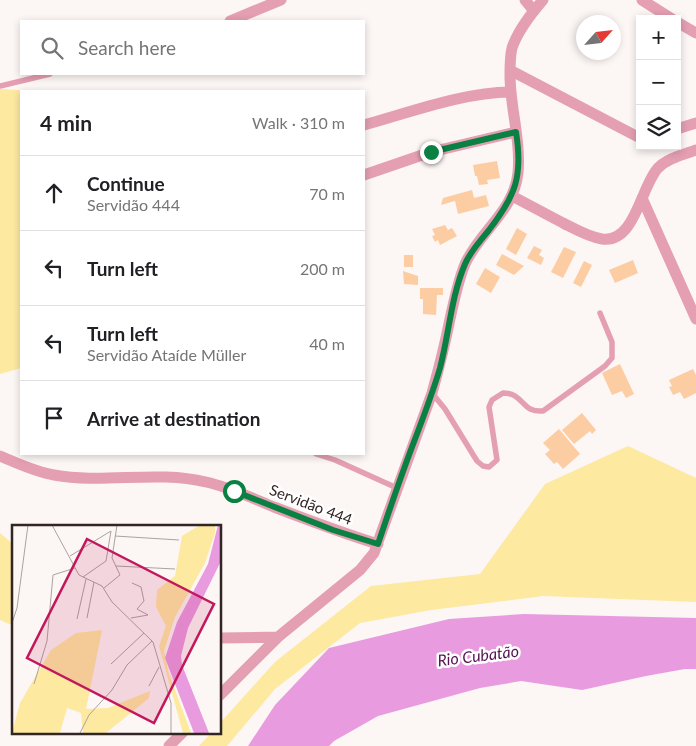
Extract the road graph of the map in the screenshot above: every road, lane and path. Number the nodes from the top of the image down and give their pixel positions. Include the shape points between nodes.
1 (281, 0) edge
2 (526, 0) edge
3 (543, 0) edge
4 (642, 0) edge
5 (534, 11) junction
6 (666, 15) edge
7 (232, 20) edge
8 (681, 24) edge
9 (696, 33) edge
10 (510, 70) junction
11 (46, 75) edge
12 (0, 86) edge
13 (510, 92) junction
14 (696, 123) edge
15 (365, 125) edge
16 (681, 128) edge
17 (516, 132) junction
18 (636, 136) edge
19 (696, 150) edge
20 (365, 175) edge
21 (512, 196) junction
22 (642, 198) junction
23 (600, 313) dead end
24 (696, 319) edge
25 (432, 393) junction
26 (319, 455) edge
27 (0, 456) edge
28 (397, 488) junction
29 (378, 544) junction
30 (278, 637) junction
31 (221, 638) edge
32 (221, 694) edge
33 (180, 734) edge
34 (169, 746) edge

1 - 7 street
2 - 5 street
3 - 5 street
4 - 6 street
5 - 10 street via 512,48
8 - 9 street
10 - 13 street
10 - 18 street
11 - 12 lane
13 - 15 street via 471,96
13 - 17 street
14 - 16 street
17 - 20 street via 431,152
17 - 21 street via 518,172
19 - 22 street via 663,164 651,177
21 - 22 street via 579,231 606,240 619,236 626,229
21 - 25 street via 465,264
22 - 24 street
23 - 25 lane via 612,342 612,358 605,366 543,411 535,412 514,395 503,392 492,400 489,407 498,460 489,467 477,461
25 - 28 street
26 - 28 lane
27 - 29 street, Servidão 444 via 53,475 186,478 207,482
28 - 29 street
29 - 30 street via 360,570
30 - 31 street
30 - 32 street
33 - 34 street

